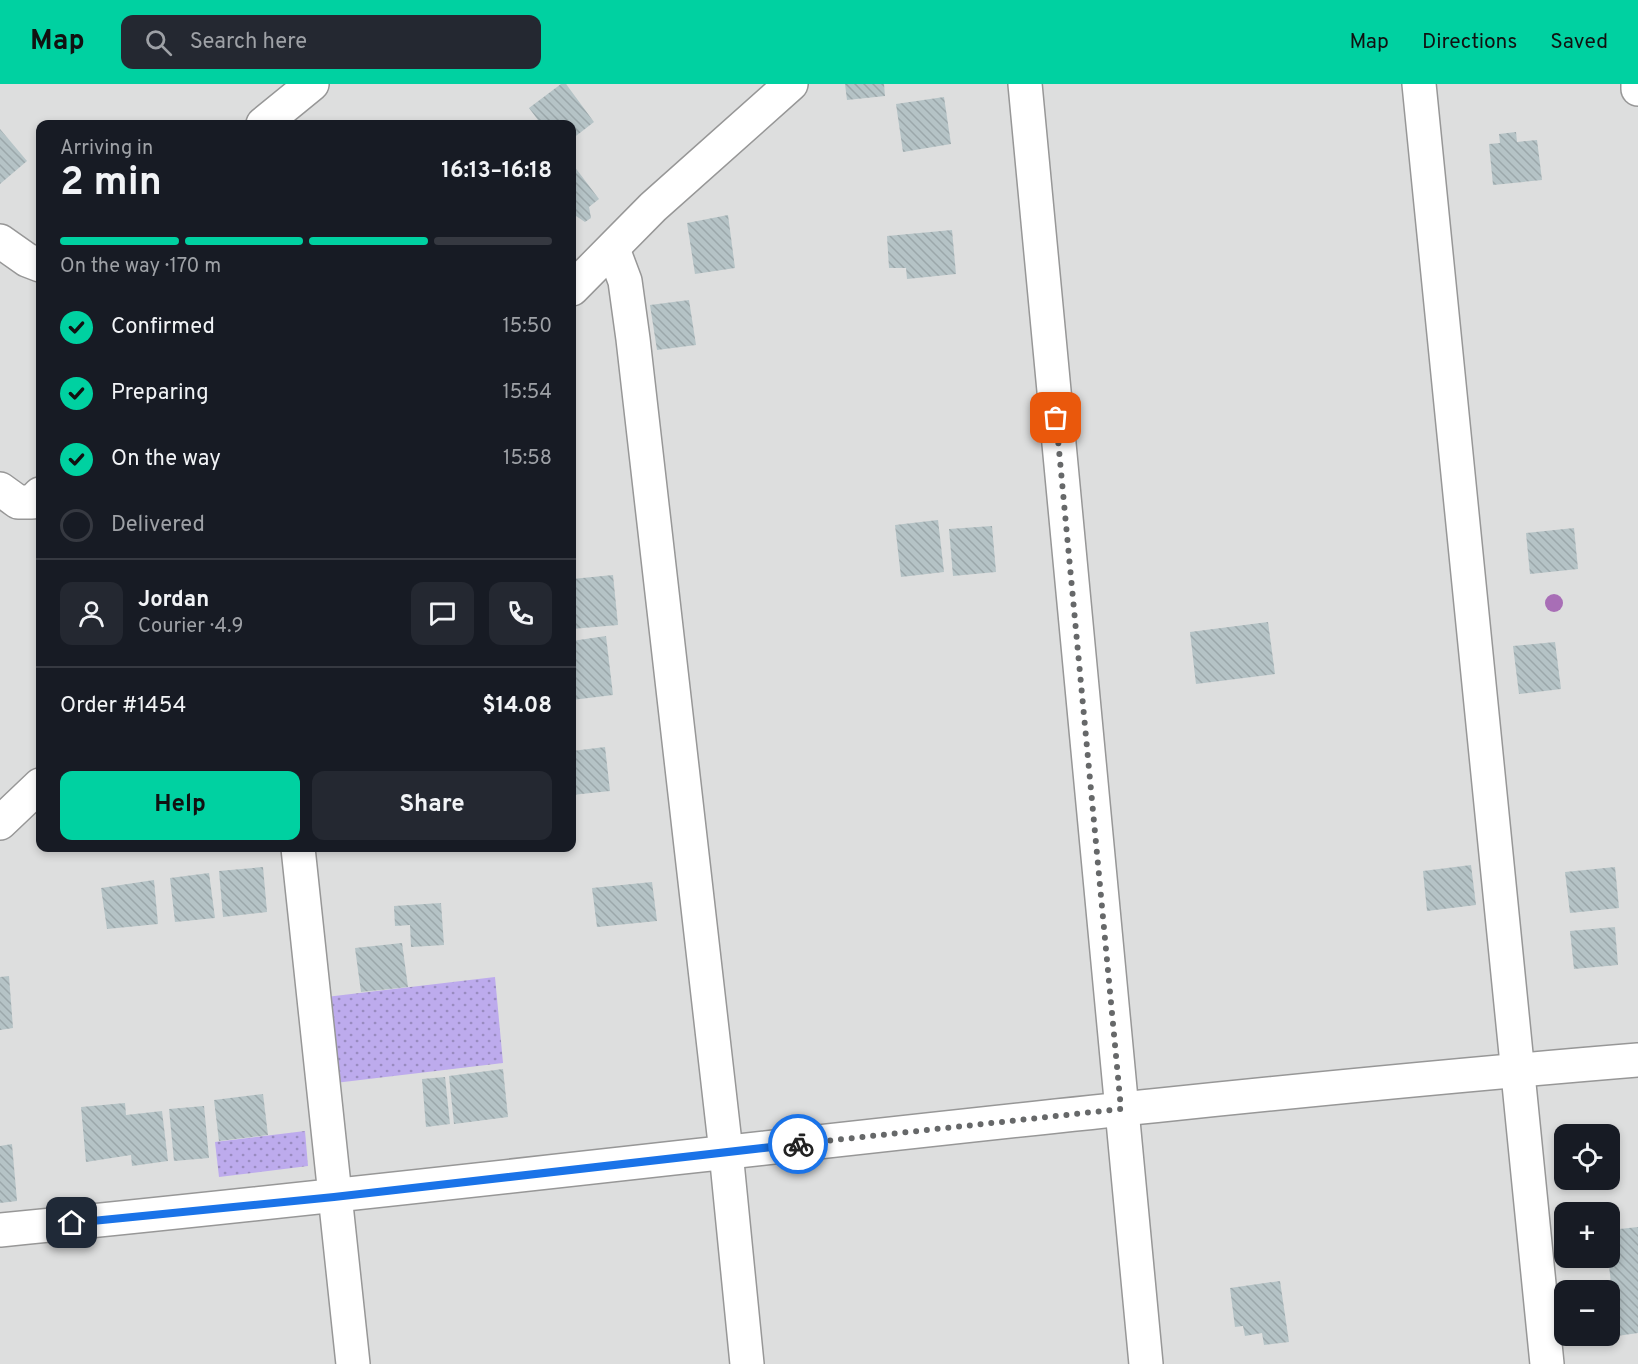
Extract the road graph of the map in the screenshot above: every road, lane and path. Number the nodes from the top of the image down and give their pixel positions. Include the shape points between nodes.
1 (312, 84) edge
2 (791, 84) edge
3 (1024, 84) edge
4 (1419, 84) edge
5 (1638, 84) edge
6 (1638, 89) edge
7 (268, 120) edge
8 (0, 241) edge
9 (614, 249) junction
10 (36, 263) edge
11 (576, 285) edge
12 (0, 489) edge
13 (36, 498) edge
14 (36, 789) edge
15 (0, 823) edge
16 (298, 852) edge
17 (1638, 1060) edge
18 (1517, 1070) junction
19 (1121, 1109) junction
20 (726, 1152) junction
21 (334, 1197) junction
22 (0, 1230) edge
23 (352, 1364) edge
24 (747, 1364) edge
25 (1146, 1364) edge
26 (1547, 1364) edge

1 - 7 street
2 - 9 street via 653,207
3 - 19 street
4 - 18 street
5 - 6 street
8 - 10 street
9 - 11 street
9 - 20 street via 625,281 633,339
12 - 13 street via 18,502 32,502
14 - 15 street
16 - 21 street
17 - 18 street
18 - 19 street
18 - 26 street
19 - 20 street
19 - 25 street
20 - 21 street
20 - 24 street
21 - 22 street
21 - 23 street

